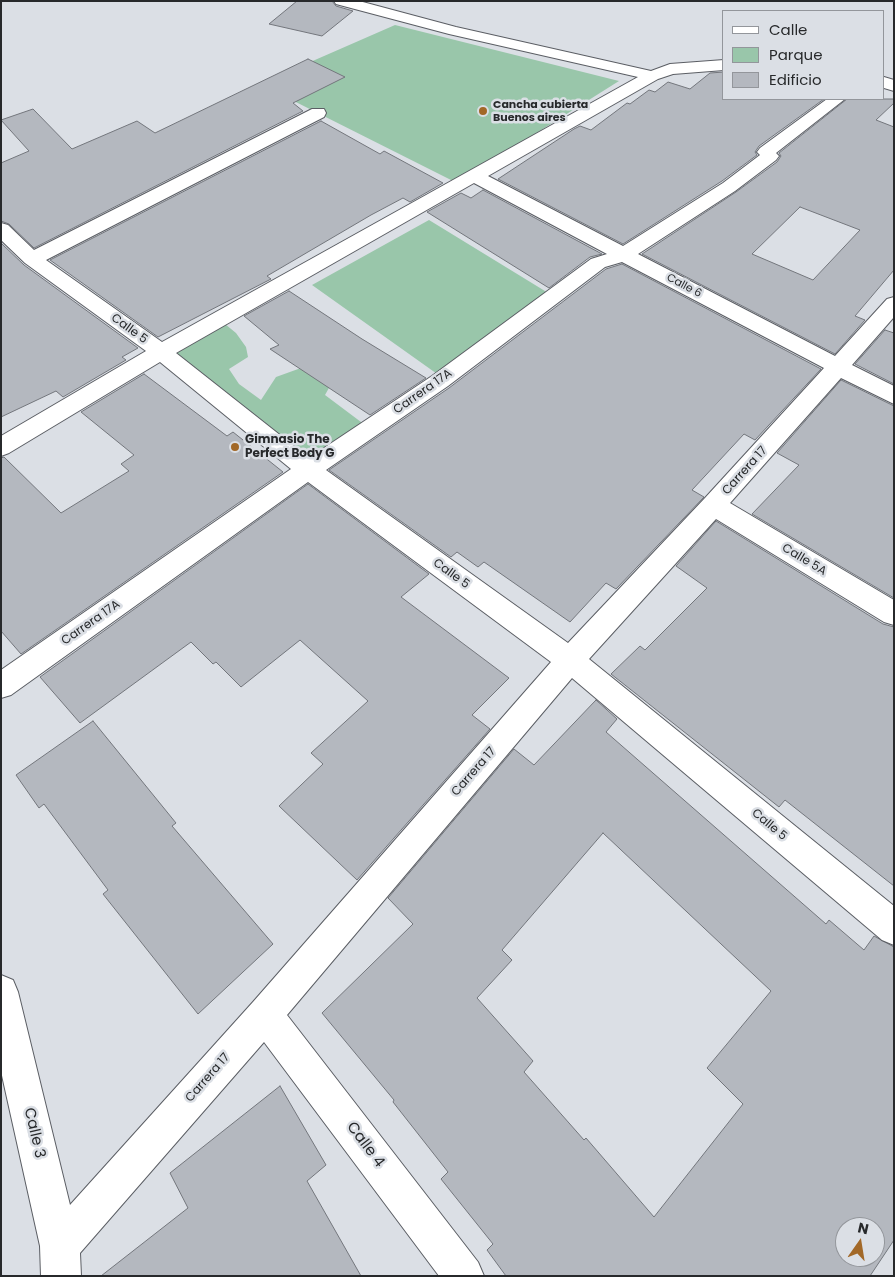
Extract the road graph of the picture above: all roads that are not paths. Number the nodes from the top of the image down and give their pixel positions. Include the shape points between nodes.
1 (341, 1) edge
2 (722, 65) edge
3 (652, 76) junction
4 (836, 100) edge
5 (318, 113) dead end
6 (474, 176) junction
7 (1, 229) edge
8 (623, 254) junction
9 (32, 259) junction
10 (894, 304) edge
11 (161, 352) junction
12 (837, 366) junction
13 (894, 396) edge
14 (1, 447) edge
15 (308, 470) junction
16 (714, 505) junction
17 (894, 614) edge
18 (570, 660) junction
19 (1, 686) edge
20 (894, 928) edge
21 (1, 992) edge
22 (265, 1014) junction
23 (60, 1261) edge
24 (464, 1276) edge

1 - 3 street via 454,31
2 - 3 street via 670,69
3 - 6 street
4 - 8 street, Carrera 17A via 766,152 770,156 729,187
5 - 9 street
6 - 8 street, Calle 6
6 - 11 street
7 - 9 street, Calle 5
8 - 12 street, Calle 6
8 - 15 street, Carrera 17A via 598,263 440,381
9 - 11 street, Calle 5
10 - 12 street, Carrera 17
11 - 14 street
11 - 15 street, Calle 5
12 - 13 street, Calle 6
12 - 16 street, Carrera 17
15 - 18 street, Calle 5
15 - 19 street, Carrera 17A
16 - 17 street, Calle 5A
16 - 18 street, Carrera 17
18 - 20 street, Calle 5
18 - 22 street, Carrera 17
21 - 23 street, Calle 3
22 - 23 street, Carrera 17
22 - 24 street, Calle 4

